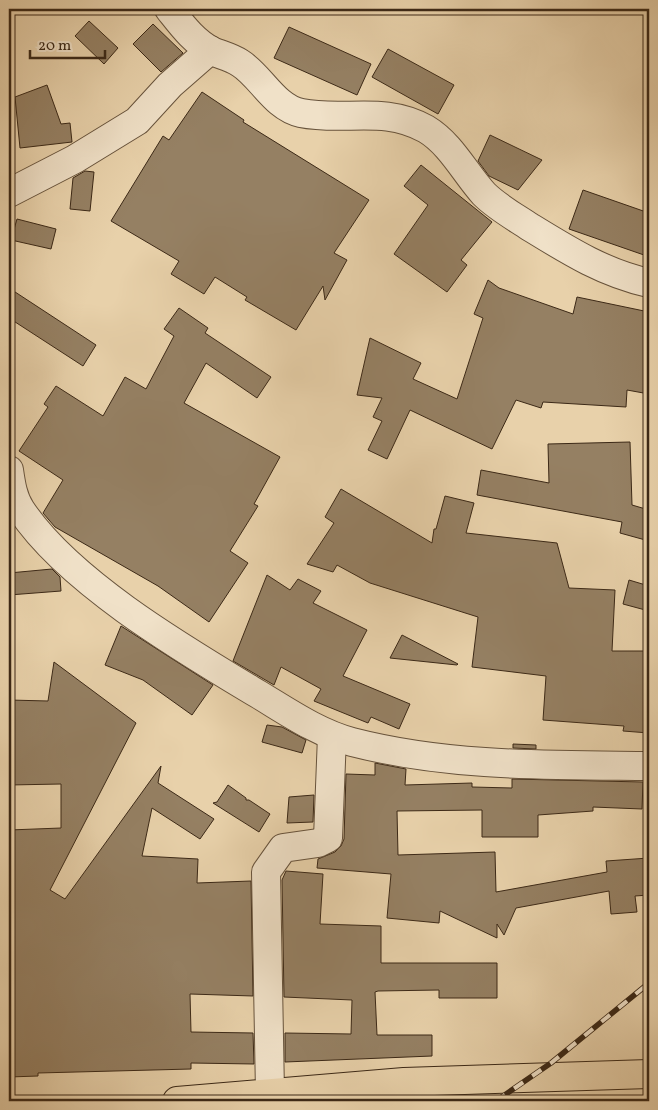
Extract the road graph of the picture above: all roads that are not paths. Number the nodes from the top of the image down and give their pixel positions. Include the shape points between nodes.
1 (168, 9) edge
2 (210, 50) junction
3 (9, 193) edge
4 (649, 283) edge
5 (9, 470) edge
6 (332, 736) junction
7 (649, 766) edge
8 (649, 1074) edge
9 (270, 1094) junction
10 (176, 1101) edge

1 - 2 street via 192,36
2 - 3 street via 170,85 137,122
2 - 4 street via 240,63 281,102 298,112 329,116 369,114 410,120 444,144 485,194 504,210 584,260 626,278
5 - 6 street via 11,488 20,509 85,578 221,672
6 - 7 street via 421,757 548,765
6 - 9 street via 328,838 318,843 283,848 266,872
8 - 9 main road via 404,1082
9 - 10 main road

